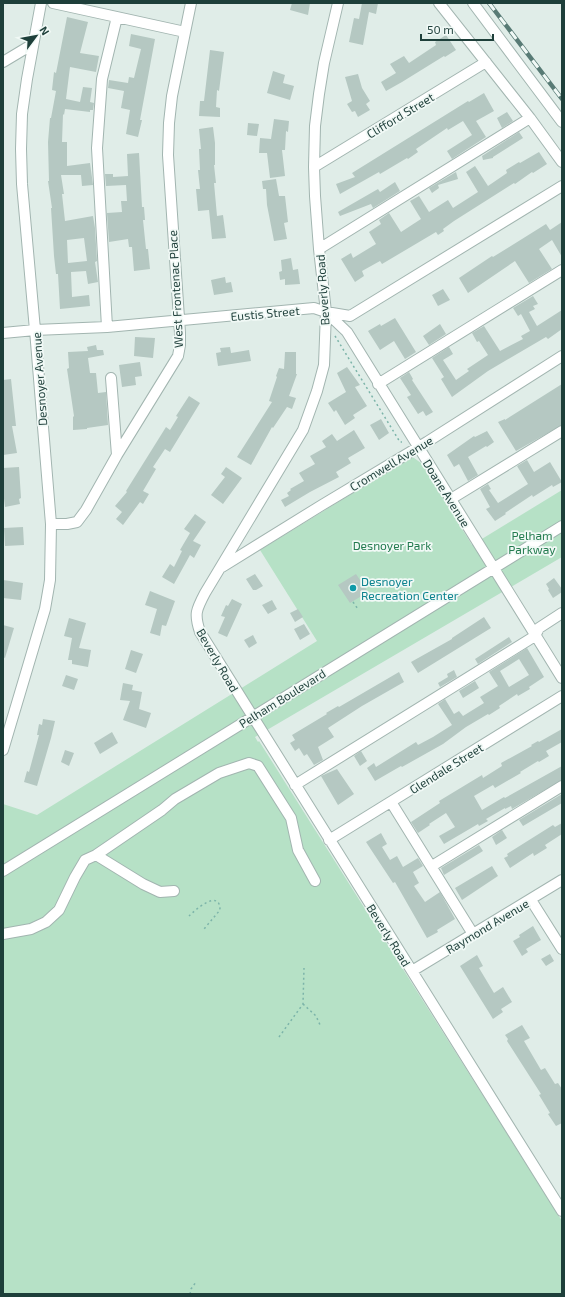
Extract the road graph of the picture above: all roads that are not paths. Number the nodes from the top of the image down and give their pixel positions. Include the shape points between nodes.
1 (41, 3) edge
2 (53, 3) edge
3 (191, 3) edge
4 (338, 3) edge
5 (439, 3) edge
6 (473, 3) edge
7 (117, 17) junction
8 (185, 32) junction
9 (33, 44) junction
10 (3, 62) edge
11 (486, 62) junction
12 (530, 118) junction
13 (562, 122) edge
14 (562, 162) edge
15 (314, 167) junction
16 (562, 186) edge
17 (319, 249) junction
18 (562, 270) edge
19 (326, 312) junction
20 (179, 321) junction
21 (107, 327) junction
22 (35, 330) junction
23 (3, 333) edge
24 (562, 356) edge
25 (111, 378) dead end
26 (378, 384) junction
27 (562, 431) edge
28 (419, 447) junction
29 (117, 455) junction
30 (450, 499) junction
31 (50, 524) junction
32 (562, 526) edge
33 (494, 568) junction
34 (220, 569) junction
35 (562, 613) edge
36 (535, 636) junction
37 (562, 678) edge
38 (562, 696) edge
39 (252, 717) junction
40 (3, 750) edge
41 (295, 785) junction
42 (562, 786) edge
43 (391, 802) junction
44 (329, 840) junction
45 (96, 854) junction
46 (432, 866) junction
47 (3, 871) edge
48 (562, 880) edge
49 (315, 881) dead end
50 (174, 891) dead end
51 (531, 900) junction
52 (3, 934) edge
53 (473, 934) junction
54 (562, 949) edge
55 (412, 971) junction
56 (562, 1211) edge

1 - 9 street, Desnoyer Avenue
2 - 7 street
3 - 8 street, West Frontenac Place
4 - 15 street, Beverly Road via 319,94
5 - 11 street
6 - 13 street
7 - 8 street
7 - 21 street via 102,79 97,148
8 - 20 street, West Frontenac Place via 172,96 168,155
9 - 10 street
9 - 22 street, Desnoyer Avenue via 22,114 21,149
11 - 12 street
11 - 15 street, Clifford Street
12 - 14 street
12 - 17 street
15 - 17 street, Beverly Road
16 - 19 street, Eustis Street via 350,316
17 - 19 street, Beverly Road
18 - 26 street
19 - 20 street, Eustis Street via 314,308
19 - 26 street, Doane Avenue via 347,332
19 - 34 street, Beverly Road via 324,365 303,430
20 - 21 street, Eustis Street
20 - 29 street, West Frontenac Place via 178,356
21 - 22 street, Eustis Street
22 - 23 street, Eustis Street
22 - 31 street, Desnoyer Avenue
24 - 28 street, Cromwell Avenue
25 - 29 street
26 - 28 street, Doane Avenue
27 - 30 street
28 - 30 street, Doane Avenue
28 - 34 street, Cromwell Avenue
29 - 31 street, West Frontenac Place via 77,522
30 - 33 street, Doane Avenue
31 - 40 street, Desnoyer Avenue via 50,580 45,609
32 - 33 street, Pelham Boulevard
33 - 36 street, Doane Avenue
33 - 39 street, Pelham Boulevard
34 - 39 street, Beverly Road via 196,610 196,620 200,632
35 - 36 street via 539,628
36 - 37 street, Doane Avenue
36 - 41 street
38 - 43 street, Glendale Street
39 - 41 street, Beverly Road
39 - 47 street, Pelham Boulevard
41 - 44 street, Beverly Road
42 - 46 street
43 - 44 street, Glendale Street
43 - 46 street
44 - 55 street, Beverly Road
45 - 49 street via 175,799 219,774 250,763 258,766 291,818 298,850
45 - 50 street via 143,884 160,892
45 - 52 street via 85,860 59,910 46,922 31,929
46 - 53 street
48 - 51 street, Raymond Avenue
51 - 53 street, Raymond Avenue
51 - 54 street
53 - 55 street, Raymond Avenue
55 - 56 street, Beverly Road

